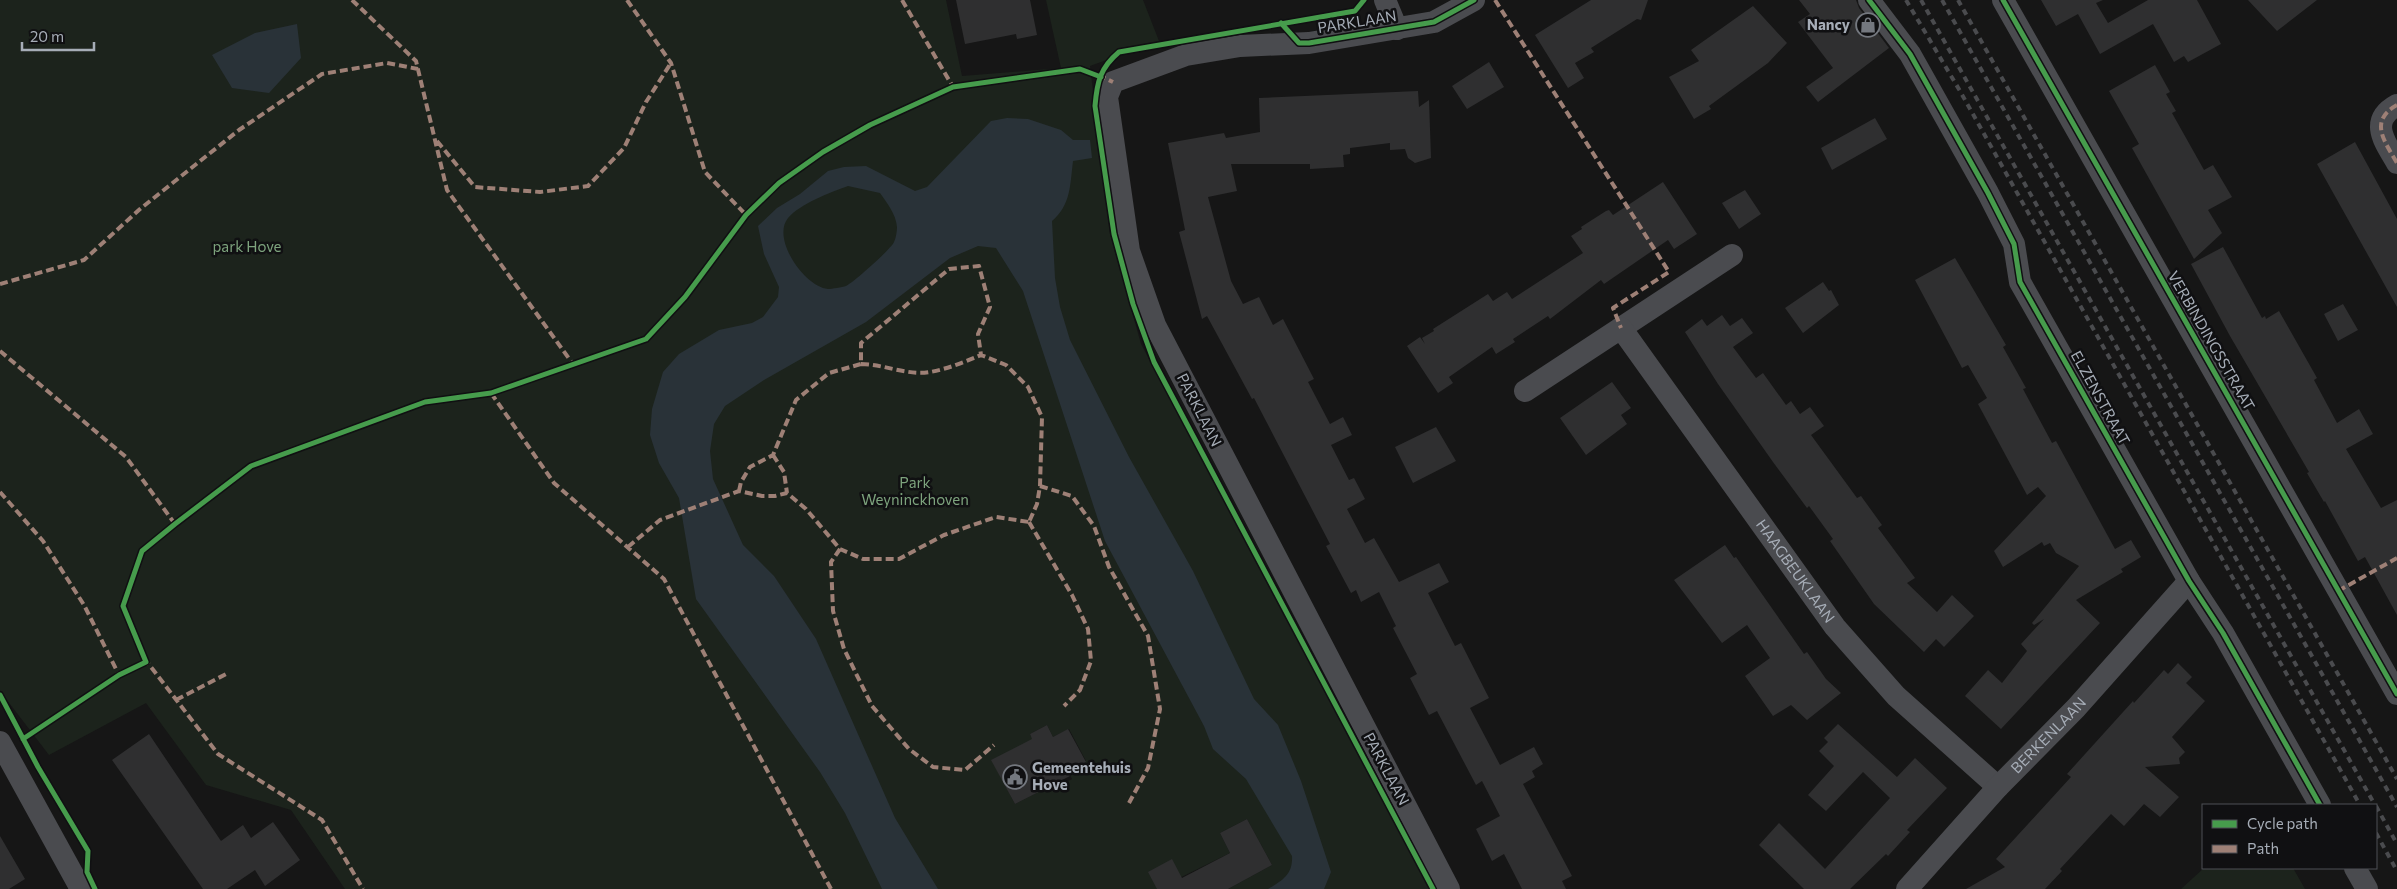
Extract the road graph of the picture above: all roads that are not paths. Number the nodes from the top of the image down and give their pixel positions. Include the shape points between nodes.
1 (1385, 0) edge
2 (1474, 0) edge
3 (1869, 0) edge
4 (2003, 0) edge
5 (1397, 29) junction
6 (2397, 105) edge
7 (2397, 163) edge
8 (1732, 256) dead end
9 (1621, 328) junction
10 (1525, 392) dead end
11 (2189, 581) junction
12 (2397, 694) edge
13 (0, 742) edge
14 (1998, 787) junction
15 (2319, 804) edge
16 (2356, 869) edge
17 (81, 889) edge
18 (1449, 889) edge
19 (1907, 889) edge
20 (2367, 889) edge

1 - 5 street
2 - 5 street, PARKLAAN via 1434,22
3 - 11 street, ELZENSTRAAT via 1910,54 1988,193 2014,244 2020,282
4 - 12 street, VERBINDINGSSTRAAT
5 - 18 street, PARKLAAN via 1309,43 1240,46 1186,55 1113,82 1107,96 1129,251 1155,324
6 - 7 street via 2383,117 2381,127
8 - 9 street
9 - 10 street
9 - 14 street, HAAGBEUKLAAN via 1836,627 1896,696
11 - 14 street, BERKENLAAN via 2076,708
11 - 15 street, ELZENSTRAAT via 2223,634
13 - 17 street
14 - 19 street, BERKENLAAN
16 - 20 street

